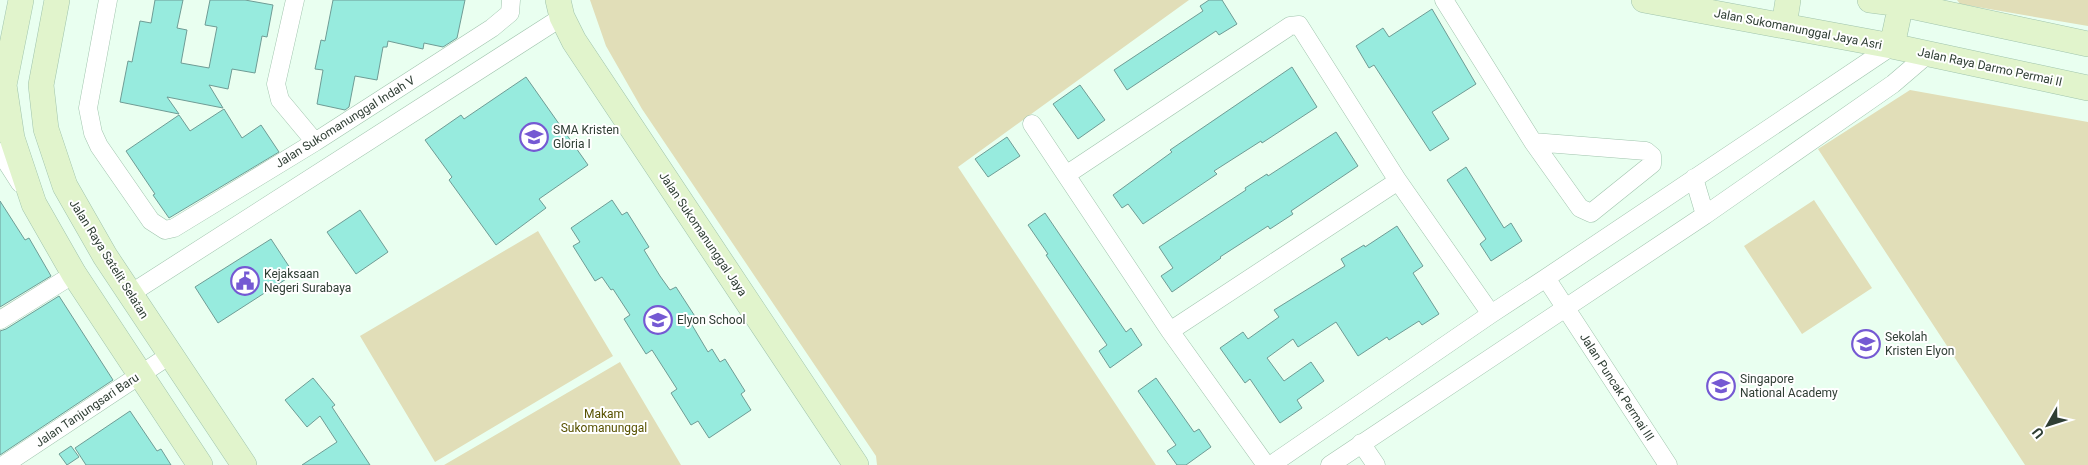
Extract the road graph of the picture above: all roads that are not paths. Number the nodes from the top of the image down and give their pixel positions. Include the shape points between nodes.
1 (21, 0) edge
2 (57, 0) edge
3 (108, 0) edge
4 (295, 0) edge
5 (511, 0) edge
6 (1444, 0) edge
7 (1644, 0) edge
8 (1788, 0) edge
9 (1870, 0) edge
10 (1900, 2) edge
11 (1933, 6) edge
12 (560, 8) edge
13 (1741, 9) edge
14 (1784, 26) junction
15 (2088, 44) edge
16 (1892, 46) junction
17 (1928, 54) junction
18 (2, 85) edge
19 (2088, 88) edge
20 (1032, 124) dead end
21 (315, 142) junction
22 (1533, 142) junction
23 (0, 152) edge
24 (1066, 175) junction
25 (1694, 178) junction
26 (1398, 180) junction
27 (34, 204) junction
28 (1705, 215) junction
29 (74, 274) junction
30 (1546, 278) junction
31 (130, 294) junction
32 (1565, 308) junction
33 (1490, 314) junction
34 (0, 320) edge
35 (1170, 331) junction
36 (170, 355) junction
37 (140, 375) junction
38 (1361, 443) junction
39 (13, 462) edge
40 (200, 465) edge
41 (244, 465) edge
42 (856, 465) edge
43 (1266, 465) edge
44 (1271, 465) edge
45 (1330, 465) edge
46 (1376, 465) edge
47 (1668, 465) edge

1 - 18 street
2 - 31 street, Jalan Raya Satelit Selatan via 41,85 46,129 65,186
3 - 21 street, Jalan Sukomanunggal Indah V via 88,108 89,119 99,146 151,221 165,230 174,228
4 - 21 street via 276,84 280,100
5 - 21 street, Jalan Sukomanunggal Indah V via 510,13 502,22
6 - 22 street
7 - 13 street, Jalan Sukomanunggal Jaya Asri
8 - 14 street
9 - 10 street
10 - 11 street
10 - 16 street
11 - 15 street
11 - 17 street
12 - 31 street
12 - 42 street, Jalan Sukomanunggal Jaya via 574,41
13 - 14 street, Jalan Sukomanunggal Jaya Asri
14 - 16 street, Jalan Sukomanunggal Jaya Asri
16 - 17 street, Jalan Raya Darmo Permai II
16 - 25 street
17 - 19 street, Jalan Raya Darmo Permai II
17 - 28 street via 1893,84
18 - 27 street via 12,138
20 - 24 street
22 - 22 street via 1580,208 1591,213 1652,164 1652,156 1646,151
23 - 27 street
24 - 26 street via 1293,24 1300,25
24 - 35 street
25 - 28 street
25 - 30 street
26 - 33 street
26 - 35 street
27 - 29 street
28 - 32 street
29 - 34 street
29 - 37 street
30 - 32 street, Jalan Puncak Permai III
30 - 33 street
31 - 36 street, Jalan Raya Satelit Selatan
32 - 38 street
32 - 47 street, Jalan Puncak Permai III
33 - 44 street
35 - 43 street
36 - 37 street, Jalan Tanjungsari Baru
36 - 41 street, Jalan Raya Satelit Selatan
37 - 39 street, Jalan Tanjungsari Baru
37 - 40 street
38 - 45 street
38 - 46 street

